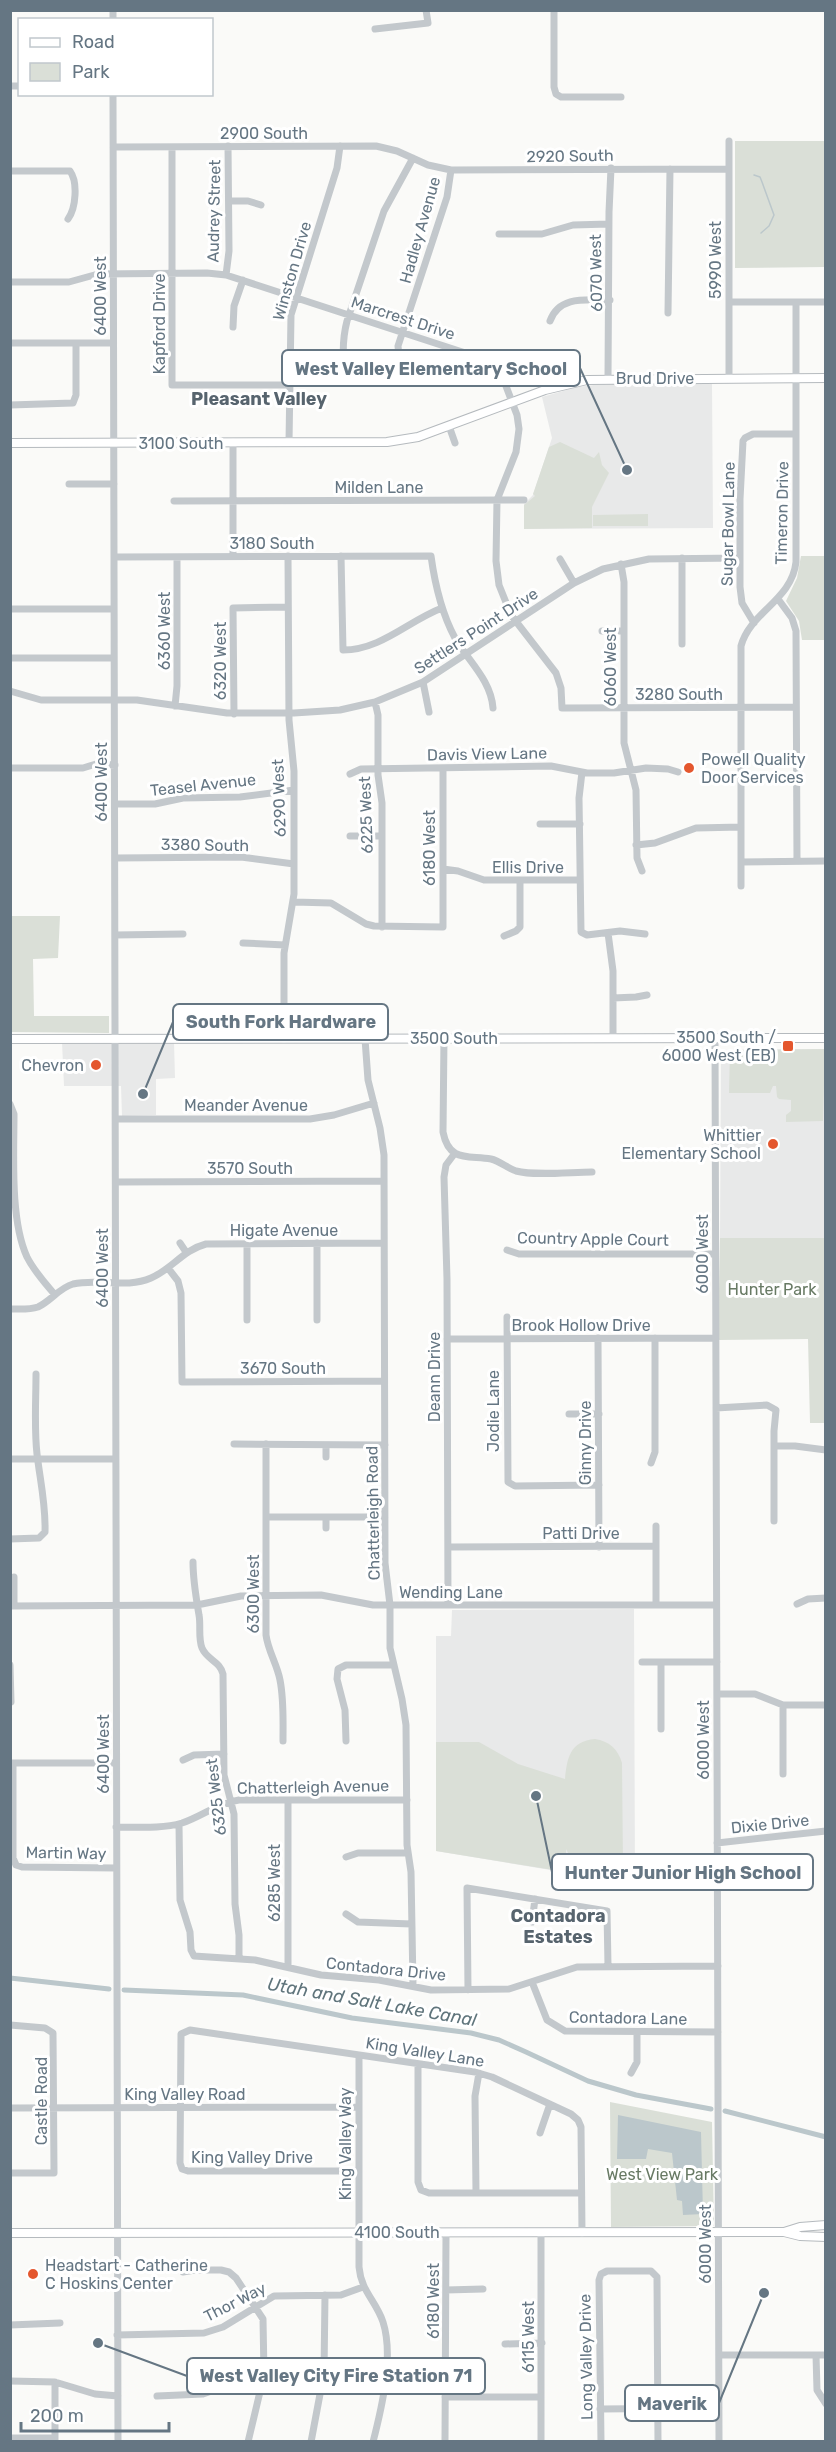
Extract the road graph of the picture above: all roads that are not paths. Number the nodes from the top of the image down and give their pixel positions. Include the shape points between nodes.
1 (426, 10) edge
2 (554, 10) edge
3 (375, 29) dead end
4 (113, 96) edge
5 (621, 97) dead end
6 (729, 141) dead end
7 (228, 146) junction
8 (340, 146) junction
9 (113, 147) junction
10 (172, 147) junction
11 (413, 158) junction
12 (611, 168) junction
13 (670, 169) junction
14 (729, 169) junction
15 (451, 170) junction
16 (10, 171) edge
17 (229, 201) junction
18 (261, 205) dead end
19 (68, 219) dead end
20 (609, 224) junction
21 (499, 234) dead end
22 (172, 273) junction
23 (113, 274) junction
24 (226, 275) junction
25 (243, 280) junction
26 (10, 282) edge
27 (296, 297) junction
28 (610, 300) junction
29 (729, 302) junction
30 (796, 302) junction
31 (825, 302) edge
32 (668, 313) dead end
33 (350, 315) junction
34 (550, 321) dead end
35 (233, 327) dead end
36 (404, 332) junction
37 (10, 343) edge
38 (75, 343) junction
39 (113, 343) junction
40 (405, 375) dead end
41 (608, 378) junction
42 (729, 378) junction
43 (796, 378) junction
44 (825, 378) edge
45 (347, 382) dead end
46 (289, 385) junction
47 (512, 402) junction
48 (10, 405) edge
49 (449, 426) junction
50 (796, 434) junction
51 (233, 442) junction
52 (289, 442) junction
53 (352, 442) joint
54 (10, 443) edge
55 (114, 443) junction
56 (455, 443) dead end
57 (69, 484) dead end
58 (114, 484) junction
59 (497, 500) junction
60 (524, 500) dead end
61 (174, 501) dead end
62 (233, 501) junction
63 (114, 556) junction
64 (177, 556) junction
65 (233, 556) junction
66 (288, 556) junction
67 (341, 556) junction
68 (682, 558) junction
69 (740, 558) junction
70 (560, 559) dead end
71 (621, 564) junction
72 (574, 583) junction
73 (778, 599) junction
74 (288, 608) junction
75 (442, 608) junction
76 (10, 609) edge
77 (114, 609) junction
78 (515, 621) junction
79 (754, 623) junction
80 (602, 631) dead end
81 (624, 631) junction
82 (682, 644) dead end
83 (466, 656) junction
84 (10, 658) edge
85 (114, 658) junction
86 (423, 682) junction
87 (10, 691) edge
88 (115, 700) junction
89 (375, 702) junction
90 (175, 706) junction
91 (740, 707) junction
92 (796, 707) junction
93 (493, 708) dead end
94 (562, 708) joint
95 (624, 708) junction
96 (429, 712) dead end
97 (289, 713) junction
98 (234, 714) junction
99 (115, 765) junction
100 (10, 768) edge
101 (378, 769) junction
102 (443, 769) junction
103 (631, 771) junction
104 (582, 772) junction
105 (678, 772) dead end
106 (350, 774) dead end
107 (294, 790) junction
108 (115, 804) junction
109 (540, 824) dead end
110 (580, 824) junction
111 (741, 827) junction
112 (350, 836) dead end
113 (382, 836) junction
114 (636, 844) junction
115 (115, 858) junction
116 (797, 861) junction
117 (825, 861) edge
118 (741, 862) junction
119 (294, 864) junction
120 (443, 869) junction
121 (642, 872) dead end
122 (520, 880) junction
123 (580, 880) junction
124 (741, 886) dead end
125 (294, 902) junction
126 (382, 927) junction
127 (608, 933) junction
128 (183, 934) dead end
129 (645, 934) dead end
130 (115, 935) junction
131 (504, 936) dead end
132 (243, 943) dead end
133 (285, 945) junction
134 (647, 994) dead end
135 (613, 998) junction
136 (365, 1038) junction
137 (444, 1038) junction
138 (613, 1038) junction
139 (715, 1038) junction
140 (825, 1038) edge
141 (10, 1039) edge
142 (116, 1039) junction
143 (284, 1039) junction
144 (374, 1103) junction
145 (10, 1104) edge
146 (116, 1119) junction
147 (455, 1153) junction
148 (12, 1155) edge
149 (592, 1172) dead end
150 (384, 1181) junction
151 (116, 1182) junction
152 (180, 1243) dead end
153 (247, 1243) junction
154 (317, 1243) junction
155 (384, 1243) junction
156 (507, 1250) dead end
157 (186, 1252) junction
158 (715, 1254) junction
159 (168, 1268) junction
160 (116, 1283) junction
161 (55, 1295) junction
162 (10, 1309) edge
163 (507, 1317) dead end
164 (247, 1320) dead end
165 (317, 1320) dead end
166 (598, 1338) junction
167 (655, 1338) junction
168 (716, 1338) junction
169 (447, 1339) junction
170 (507, 1339) junction
171 (36, 1374) dead end
172 (384, 1381) junction
173 (716, 1408) junction
174 (569, 1414) dead end
175 (598, 1414) junction
176 (234, 1444) dead end
177 (266, 1444) junction
178 (326, 1445) junction
179 (384, 1445) junction
180 (774, 1446) junction
181 (825, 1450) edge
182 (326, 1457) dead end
183 (10, 1459) edge
184 (38, 1459) junction
185 (116, 1459) junction
186 (651, 1463) dead end
187 (599, 1485) junction
188 (266, 1517) junction
189 (326, 1517) junction
190 (385, 1517) junction
191 (774, 1521) dead end
192 (656, 1526) dead end
193 (326, 1528) dead end
194 (10, 1539) edge
195 (599, 1546) junction
196 (656, 1546) junction
197 (448, 1547) junction
198 (193, 1562) dead end
199 (14, 1577) dead end
200 (266, 1596) junction
201 (825, 1598) edge
202 (796, 1604) dead end
203 (197, 1605) junction
204 (390, 1605) junction
205 (448, 1605) junction
206 (656, 1605) junction
207 (716, 1605) junction
208 (12, 1606) edge
209 (116, 1606) junction
210 (642, 1662) dead end
211 (661, 1662) junction
212 (717, 1662) junction
213 (11, 1665) edge
214 (393, 1665) junction
215 (717, 1694) junction
216 (11, 1702) edge
217 (783, 1705) junction
218 (825, 1705) edge
219 (662, 1730) dead end
220 (283, 1741) dead end
221 (346, 1742) dead end
222 (224, 1754) junction
223 (183, 1760) dead end
224 (12, 1763) edge
225 (116, 1763) junction
226 (783, 1774) dead end
227 (288, 1800) junction
228 (407, 1800) junction
229 (231, 1801) junction
230 (179, 1824) junction
231 (116, 1827) junction
232 (825, 1831) edge
233 (717, 1843) junction
234 (408, 1853) junction
235 (346, 1857) dead end
236 (116, 1868) junction
237 (535, 1899) junction
238 (346, 1914) dead end
239 (531, 1922) dead end
240 (411, 1924) junction
241 (239, 1958) junction
242 (608, 1966) junction
243 (718, 1966) junction
244 (288, 1967) junction
245 (531, 1982) junction
246 (413, 1986) junction
247 (468, 1990) junction
248 (10, 2025) edge
249 (718, 2032) junction
250 (637, 2033) junction
251 (359, 2055) junction
252 (418, 2064) junction
253 (479, 2073) junction
254 (631, 2073) dead end
255 (550, 2104) junction
256 (359, 2107) junction
257 (10, 2108) edge
258 (54, 2108) junction
259 (117, 2108) junction
260 (180, 2108) junction
261 (540, 2133) dead end
262 (359, 2170) junction
263 (10, 2173) edge
264 (476, 2193) junction
265 (581, 2193) junction
266 (825, 2225) edge
267 (359, 2232) junction
268 (719, 2232) junction
269 (784, 2232) junction
270 (10, 2233) edge
271 (117, 2233) junction
272 (446, 2233) junction
273 (541, 2233) junction
274 (582, 2233) junction
275 (825, 2237) edge
276 (183, 2272) dead end
277 (363, 2287) junction
278 (483, 2289) dead end
279 (446, 2290) junction
280 (325, 2295) junction
281 (255, 2306) junction
282 (60, 2323) dead end
283 (10, 2325) edge
284 (117, 2335) junction
285 (542, 2343) junction
286 (505, 2344) dead end
287 (719, 2355) junction
288 (816, 2355) junction
289 (825, 2355) edge
290 (263, 2380) junction
291 (10, 2381) edge
292 (55, 2382) junction
293 (118, 2396) junction
294 (156, 2396) dead end
295 (445, 2397) junction
296 (541, 2397) junction
297 (825, 2404) edge
298 (719, 2408) junction
299 (600, 2409) junction
300 (658, 2409) junction
301 (10, 2438) edge
302 (55, 2440) edge
303 (118, 2442) edge
304 (248, 2442) edge
305 (311, 2442) edge
306 (373, 2442) edge
307 (446, 2442) edge
308 (541, 2442) edge
309 (601, 2442) edge
310 (658, 2442) edge
311 (719, 2442) edge

1 - 3 street via 428,23
2 - 5 street via 556,94
4 - 9 street, 6400 West
6 - 14 street, 5990 West
7 - 8 street, 2900 South
7 - 10 street, 2900 South
7 - 17 street, Audrey Street
8 - 11 street, 2900 South via 383,147
8 - 27 street, Winston Drive via 338,168
9 - 10 street, 2900 South
9 - 23 street, 6400 West
10 - 22 street, Kapford Drive
11 - 15 street, 2920 South
11 - 33 street via 384,211
12 - 13 street, 2920 South
12 - 15 street, 2920 South
12 - 20 street, 6070 West
13 - 14 street, 2920 South
13 - 32 street
14 - 29 street, 5990 West
15 - 36 street, Hadley Avenue via 447,197
16 - 19 street via 70,171 74,179 74,206
17 - 18 street
17 - 24 street, Audrey Street
20 - 21 street via 573,225 542,234
20 - 28 street, 6070 West
22 - 23 street, Marcrest Drive
22 - 24 street, Marcrest Drive
22 - 46 street, Kapford Drive via 172,385
23 - 26 street, Marcrest Drive via 93,274 71,282
23 - 39 street, 6400 West
24 - 25 street, Marcrest Drive
25 - 27 street, Marcrest Drive
25 - 35 street via 234,306
27 - 33 street, Marcrest Drive
27 - 46 street, Winston Drive via 289,324
28 - 34 street via 569,302 555,309
28 - 41 street, 6070 West
29 - 30 street
29 - 42 street, 5990 West
30 - 31 street
30 - 43 street, Timeron Drive
33 - 36 street, Marcrest Drive
33 - 45 street via 344,339
36 - 40 street, Hadley Avenue via 398,351
36 - 47 street, Marcrest Drive via 493,363
37 - 38 street
38 - 39 street
38 - 48 street via 73,403
39 - 55 street, 6400 West
41 - 42 main road, Brud Drive
41 - 47 main road, Brud Drive via 566,384
42 - 43 main road, Brud Drive
43 - 44 main road, Brud Drive
43 - 50 street, Timeron Drive
46 - 52 street, Winston Drive
47 - 49 main road, Brud Drive
47 - 59 street, Marcrest Drive via 519,440
49 - 53 main road, Brud Drive via 402,441
49 - 56 street
50 - 69 street, Sugar Bowl Lane via 753,434 743,441
50 - 73 street, Timeron Drive via 796,562 791,582
51 - 52 main road, 3100 South
51 - 55 main road, 3100 South
51 - 62 street
52 - 53 main road, 3100 South
54 - 55 main road, 3100 South
55 - 58 street, 6400 West
57 - 58 street
58 - 63 street, 6400 West
59 - 60 street, Milden Lane
59 - 62 street, Milden Lane
59 - 78 street, Marcrest Drive via 498,575 503,598
61 - 62 street, Milden Lane
62 - 65 street
63 - 64 street, 3180 South
63 - 77 street, 6400 West
64 - 65 street, 3180 South
64 - 90 street, 6360 West
65 - 66 street, 3180 South
66 - 67 street, 3180 South
66 - 74 street, 6290 West
67 - 75 street, 3180 South via 430,556
67 - 75 street via 343,650 375,644
68 - 69 street, Settlers Point Drive
68 - 71 street, Settlers Point Drive
68 - 82 street
69 - 79 street, Sugar Bowl Lane via 742,603
70 - 72 street
71 - 72 street, Settlers Point Drive
71 - 81 street, 6060 West
72 - 78 street, Settlers Point Drive
73 - 79 street, Timeron Drive
73 - 92 street via 796,631
74 - 97 street, 6290 West
74 - 98 street, 6320 West via 233,608
75 - 83 street
76 - 77 street
77 - 85 street, 6400 West
78 - 83 street, Settlers Point Drive
78 - 94 street, Marcrest Drive via 556,673
79 - 91 street, Timeron Drive via 741,646
80 - 81 street
81 - 95 street, 6060 West
83 - 86 street, Settlers Point Drive
83 - 93 street via 487,686
84 - 85 street
85 - 88 street, 6400 West
86 - 89 street, Settlers Point Drive
86 - 96 street
87 - 88 street, Settlers Point Drive via 41,700
88 - 90 street, Settlers Point Drive
88 - 99 street, 6400 West
89 - 97 street, Settlers Point Drive
89 - 101 street, 6225 West
90 - 98 street, Settlers Point Drive
91 - 92 street, 3280 South
91 - 95 street, 3280 South
91 - 111 street, Timeron Drive
92 - 116 street
94 - 95 street, 3280 South
95 - 103 street, 6060 West via 625,748
97 - 98 street, Settlers Point Drive
97 - 107 street, 6290 West
99 - 100 street
99 - 108 street, 6400 West
101 - 102 street, Davis View Lane
101 - 106 street, Davis View Lane
101 - 113 street, 6225 West
102 - 104 street, Davis View Lane via 551,766
102 - 120 street, 6180 West
103 - 104 street, Davis View Lane
103 - 105 street, Davis View Lane via 663,768
103 - 114 street, 6060 West via 636,795
104 - 110 street
107 - 108 street, Teasel Avenue via 240,797 192,797 155,804
107 - 119 street, 6290 West
108 - 115 street, 6400 West
109 - 110 street
110 - 123 street
111 - 114 street via 696,828 655,843
111 - 118 street, Timeron Drive
112 - 113 street
113 - 126 street, 6225 West
114 - 121 street, 6060 West
115 - 119 street, 3380 South via 241,857
115 - 130 street, 6400 West
116 - 117 street
116 - 118 street
118 - 124 street, Timeron Drive
119 - 125 street, 6290 West
120 - 122 street, Ellis Drive via 484,880
120 - 126 street, 6180 West via 443,927
122 - 123 street, Ellis Drive
122 - 131 street via 520,927
123 - 127 street via 581,932
125 - 126 street via 331,903 366,924
125 - 133 street, 6290 West
127 - 129 street
127 - 135 street
128 - 130 street
130 - 142 street, 6400 West
132 - 133 street
133 - 143 street, 6290 West
134 - 135 street
135 - 138 street
136 - 137 main road, 3500 South
136 - 143 main road, 3500 South
136 - 144 street, Chatterleigh Road
137 - 138 main road, 3500 South
137 - 147 street via 443,1132
138 - 139 main road, 3500 South
139 - 140 main road, 3500 South
139 - 158 street, 6000 West
141 - 142 main road, 3500 South
142 - 143 main road, 3500 South
142 - 146 street, 6400 West
144 - 146 street, Meander Avenue via 310,1119
144 - 150 street, Chatterleigh Road via 382,1136
145 - 148 street via 14,1114
146 - 151 street, 6400 West
147 - 149 street via 466,1158 491,1159 519,1171
147 - 169 street, Deann Drive via 444,1177
148 - 161 street via 15,1202 26,1256
150 - 151 street, 3570 South
150 - 155 street, Chatterleigh Road
151 - 160 street, 6400 West
152 - 157 street
153 - 154 street, Higate Avenue
153 - 157 street, Higate Avenue via 210,1244
153 - 164 street
154 - 155 street, Higate Avenue
154 - 165 street
155 - 172 street, Chatterleigh Road
156 - 158 street, Country Apple Court via 519,1254
157 - 159 street, Higate Avenue
158 - 168 street, 6000 West
159 - 160 street, Higate Avenue via 147,1280
159 - 172 street, 3670 South via 182,1293 182,1382
160 - 161 street, Higate Avenue via 77,1284
160 - 185 street, 6400 West
161 - 162 street, Higate Avenue via 36,1307
163 - 170 street, Jodie Lane
166 - 167 street, Brook Hollow Drive
166 - 170 street, Brook Hollow Drive
166 - 175 street, Ginny Drive
167 - 168 street, Brook Hollow Drive
167 - 186 street via 655,1449
168 - 173 street, 6000 West
169 - 170 street, Brook Hollow Drive
169 - 197 street, Deann Drive
170 - 187 street, Jodie Lane via 509,1483
171 - 184 street
172 - 179 street, Chatterleigh Road
173 - 180 street via 774,1408
173 - 207 street, 6000 West
174 - 175 street
175 - 187 street, Ginny Drive
176 - 177 street
177 - 178 street
177 - 188 street, 6300 West
178 - 179 street
178 - 182 street
179 - 190 street, Chatterleigh Road
180 - 181 street
180 - 191 street
183 - 184 street
184 - 185 street
184 - 194 street via 45,1534 39,1538
185 - 209 street, 6400 West
187 - 195 street, Ginny Drive
188 - 189 street
188 - 200 street, 6300 West
189 - 190 street
189 - 193 street
190 - 204 street, Chatterleigh Road
192 - 196 street
195 - 196 street, Patti Drive
195 - 197 street, Patti Drive
196 - 206 street
197 - 205 street, Deann Drive
198 - 203 street, 6325 West
199 - 208 street
200 - 203 street, Wending Lane
200 - 204 street, Wending Lane via 321,1595 361,1604
200 - 220 street, 6300 West via 268,1645 282,1689
201 - 202 street
203 - 209 street, Wending Lane
203 - 222 street, 6325 West via 202,1647 223,1674
204 - 205 street, Wending Lane
204 - 214 street, Chatterleigh Road
205 - 206 street, Wending Lane
206 - 207 street, Wending Lane
207 - 212 street, 6000 West
208 - 209 street, Wending Lane
209 - 225 street, 6400 West
210 - 211 street
211 - 212 street
211 - 219 street
212 - 215 street, 6000 West
213 - 216 street
214 - 221 street via 344,1665 338,1669
214 - 228 street, Chatterleigh Road via 405,1718
215 - 217 street via 755,1694
215 - 233 street, 6000 West
217 - 218 street
217 - 226 street
222 - 223 street via 194,1755
222 - 229 street, 6325 West via 224,1778
224 - 225 street
224 - 236 street, Martin Way via 16,1865
225 - 231 street, 6400 West
227 - 228 street, Chatterleigh Avenue
227 - 229 street, Chatterleigh Avenue
227 - 244 street, 6285 West
228 - 234 street, Chatterleigh Road
229 - 230 street, Chatterleigh Avenue
229 - 241 street, 6325 West
230 - 231 street, Chatterleigh Avenue
230 - 241 street, Contadora Drive via 180,1900 191,1950 194,1956
231 - 236 street, 6400 West
232 - 233 street, Dixie Drive
233 - 243 street, 6000 West
234 - 235 street via 358,1853
234 - 240 street, Chatterleigh Road
236 - 259 street, 6400 West
237 - 239 street
237 - 242 street via 608,1911
237 - 247 street via 467,1888
238 - 240 street via 358,1922
240 - 246 street, Chatterleigh Road
241 - 244 street, Contadora Drive
242 - 243 street, Contadora Drive
242 - 245 street, Contadora Drive via 571,1968
243 - 249 street, 6000 West
244 - 246 street, Contadora Drive via 321,1976
245 - 247 street, Contadora Drive via 509,1989
245 - 250 street, Contadora Lane via 542,2012 560,2030
246 - 247 street, Contadora Drive
248 - 258 street, Castle Road via 52,2031
249 - 250 street, Contadora Lane
249 - 268 street, 6000 West
250 - 254 street via 637,2062
251 - 252 street, King Valley Lane
251 - 256 street, King Valley Way
251 - 260 street, King Valley Lane via 183,2032
252 - 253 street, King Valley Lane
252 - 264 street via 419,2188 429,2193
253 - 255 street, King Valley Lane
253 - 264 street via 475,2096
255 - 261 street
255 - 265 street, King Valley Lane via 580,2124
256 - 260 street, King Valley Road
256 - 262 street, King Valley Way
257 - 258 street, King Valley Road
258 - 259 street, King Valley Road
258 - 263 street, Castle Road via 54,2173
259 - 260 street, King Valley Road
259 - 271 street, 6400 West
260 - 262 street, King Valley Drive via 180,2163 186,2171
262 - 267 street, King Valley Way
264 - 265 street
265 - 274 street, King Valley Lane
266 - 269 main road, 4100 South
267 - 271 main road, 4100 South
267 - 272 main road, 4100 South
267 - 277 street, King Valley Way
268 - 269 main road, 4100 South
268 - 274 main road, 4100 South
268 - 287 street, 6000 West
269 - 275 main road, 4100 South
270 - 271 main road, 4100 South
271 - 284 street, 6400 West
272 - 273 main road, 4100 South
272 - 279 street, 6180 West
273 - 274 main road, 4100 South
273 - 285 street, 6115 West
276 - 281 street via 229,2272
277 - 280 street, Thor Way via 345,2294
277 - 306 street, King Valley Way via 382,2319 386,2339 384,2386
278 - 279 street
279 - 295 street, 6180 West
280 - 281 street, Thor Way via 278,2295
280 - 305 street via 324,2373
281 - 284 street, Thor Way via 223,2327 204,2333
281 - 290 street via 264,2323
282 - 283 street
284 - 293 street, 6400 West
285 - 286 street
285 - 296 street, 6115 West
287 - 288 street
287 - 298 street, 6000 West
288 - 289 street
288 - 297 street via 817,2390
290 - 294 street via 246,2379 203,2394
290 - 304 street
291 - 292 street
292 - 293 street via 95,2394
292 - 302 street
293 - 303 street, 6400 West
295 - 296 street
295 - 307 street, 6180 West
296 - 308 street, 6115 West
298 - 300 street
298 - 311 street, 6000 West
299 - 300 street
299 - 300 street, Long Valley Drive via 601,2274 649,2271 658,2279
299 - 309 street, Long Valley Drive
300 - 310 street
301 - 302 street

